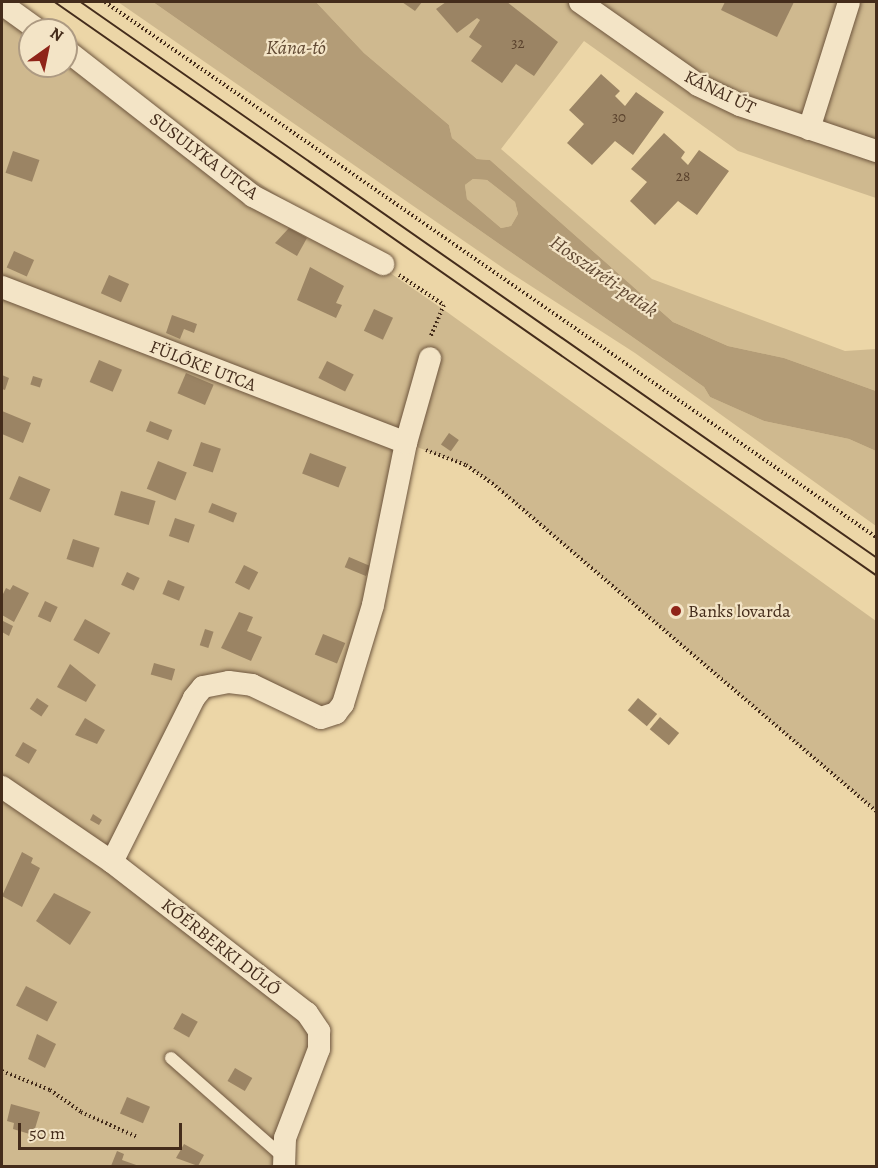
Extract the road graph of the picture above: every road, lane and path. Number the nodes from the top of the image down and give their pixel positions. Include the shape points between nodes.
1 (105, 2) edge
2 (580, 2) edge
3 (849, 2) edge
4 (2, 4) edge
5 (21, 18) edge
6 (78, 59) edge
7 (809, 129) junction
8 (876, 151) edge
9 (383, 264) joint
10 (2, 287) edge
11 (430, 358) joint
12 (406, 443) junction
13 (876, 537) edge
14 (2, 787) edge
15 (876, 811) edge
16 (112, 862) junction
17 (171, 1058) dead end
18 (2, 1071) edge
19 (137, 1137) dead end
20 (283, 1161) edge

1 - 13 path
2 - 7 street, KÁNAI ÚT via 698,85
3 - 7 street
4 - 5 street
6 - 9 street, SUSULYKA UTCA via 245,190
7 - 8 street, KÁNAI ÚT
9 - 11 path via 444,305 425,350
10 - 12 street, FÜLŐKE UTCA
11 - 12 street
12 - 15 path via 466,465 492,483
12 - 16 street via 373,605 336,714 321,718 306,714 252,685 229,682 203,687
14 - 16 street, KŐÉRBERKI DŰLŐ
16 - 20 street, KŐÉRBERKI DŰLŐ via 307,1014 319,1031 314,1070 285,1138
17 - 20 lane
18 - 19 path via 50,1090 81,1112

